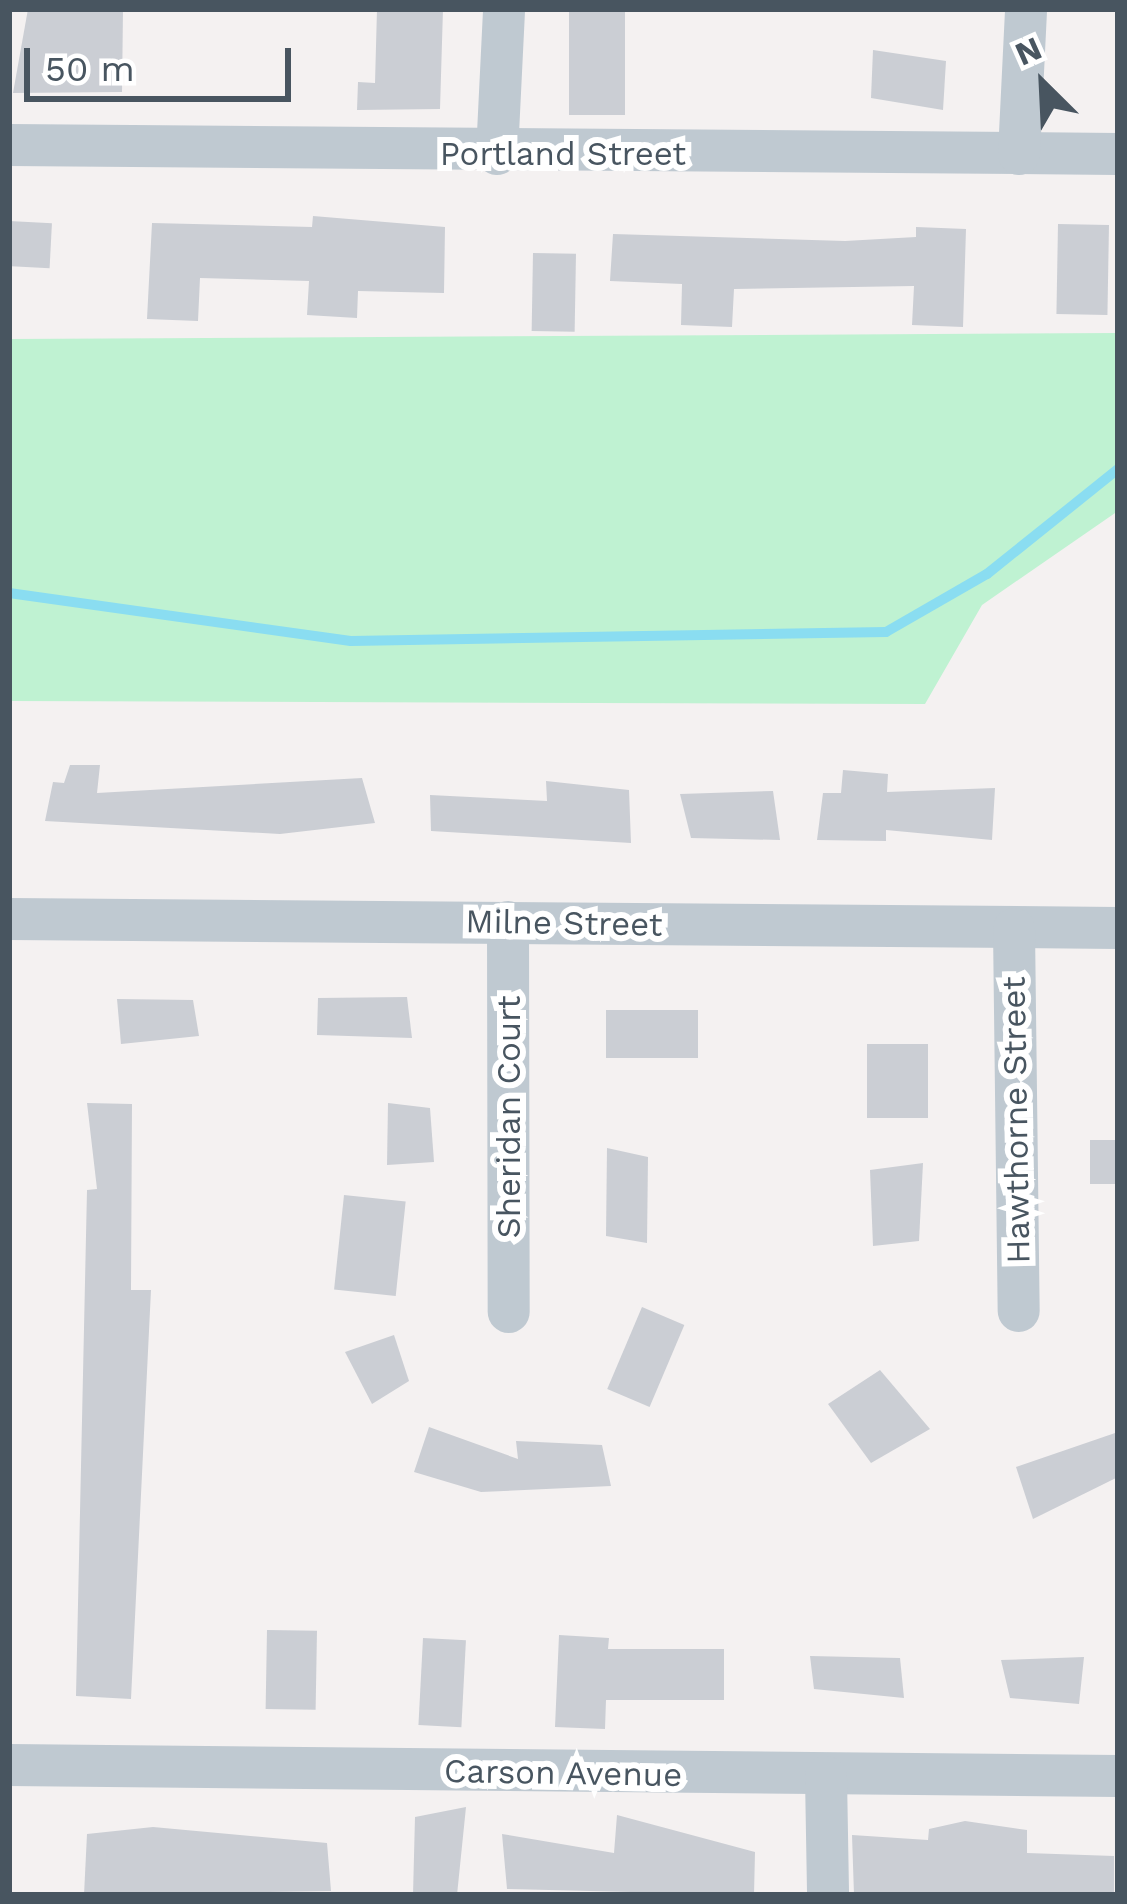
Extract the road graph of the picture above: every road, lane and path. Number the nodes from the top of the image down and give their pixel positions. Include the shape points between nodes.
1 (504, 9) edge
2 (1026, 9) edge
3 (9, 145) edge
4 (497, 154) junction
5 (1018, 154) junction
6 (1118, 154) edge
7 (9, 919) edge
8 (508, 922) junction
9 (1118, 928) edge
10 (1014, 929) junction
11 (1018, 1311) dead end
12 (509, 1312) dead end
13 (9, 1765) edge
14 (1118, 1776) edge
15 (826, 1777) junction
16 (828, 1895) edge

1 - 4 street
2 - 5 street
3 - 4 street, Portland Street
4 - 5 street, Portland Street
5 - 6 street, Portland Street
7 - 8 street, Milne Street
8 - 10 street, Milne Street
8 - 12 street, Sheridan Court
9 - 10 street, Milne Street
10 - 11 street, Hawthorne Street
13 - 15 street, Carson Avenue
14 - 15 street, Carson Avenue
15 - 16 street

